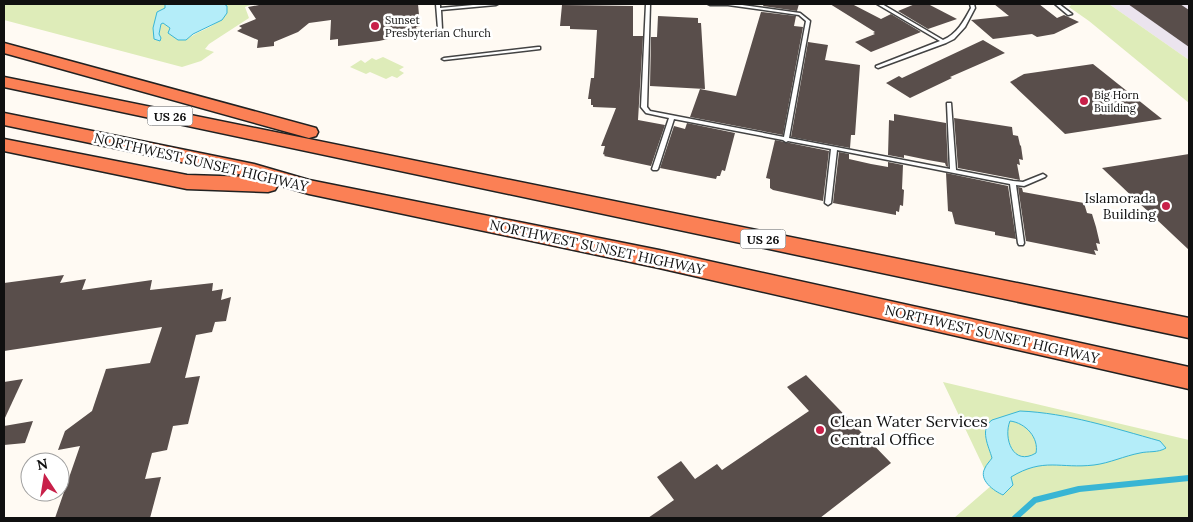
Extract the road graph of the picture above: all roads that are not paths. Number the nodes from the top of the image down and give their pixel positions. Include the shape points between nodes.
1 (438, 4) edge
2 (496, 4) edge
3 (648, 4) edge
4 (710, 4) edge
5 (728, 4) edge
6 (879, 4) edge
7 (972, 4) edge
8 (1056, 4) edge
9 (438, 10) junction
10 (1070, 14) dead end
11 (440, 29) dead end
12 (944, 42) junction
13 (4, 48) edge
14 (538, 48) dead end
15 (444, 59) dead end
16 (878, 67) dead end
17 (4, 82) edge
18 (949, 104) dead end
19 (672, 118) junction
20 (4, 119) edge
21 (786, 140) junction
22 (4, 145) edge
23 (834, 149) junction
24 (336, 151) junction
25 (655, 168) dead end
26 (953, 171) junction
27 (1043, 176) dead end
28 (1013, 183) junction
29 (309, 187) junction
30 (828, 203) dead end
31 (1021, 243) dead end
32 (1189, 328) edge
33 (1189, 378) edge

1 - 9 lane
2 - 9 lane
3 - 19 lane via 644,107 652,114
4 - 5 lane
5 - 21 lane via 800,14 808,21
6 - 12 lane
7 - 12 lane via 959,32
8 - 10 lane
9 - 11 lane
12 - 16 lane
13 - 24 highway via 318,134
14 - 15 lane
17 - 24 highway, US 26
18 - 26 lane
19 - 21 lane
19 - 25 lane
20 - 29 highway, NORTHWEST SUNSET HIGHWAY via 254,171
21 - 23 lane
22 - 29 highway via 186,182
23 - 26 lane
23 - 30 lane
24 - 32 highway, US 26
26 - 28 lane
27 - 28 lane via 1024,184
28 - 31 lane
29 - 33 highway, NORTHWEST SUNSET HIGHWAY via 659,259

